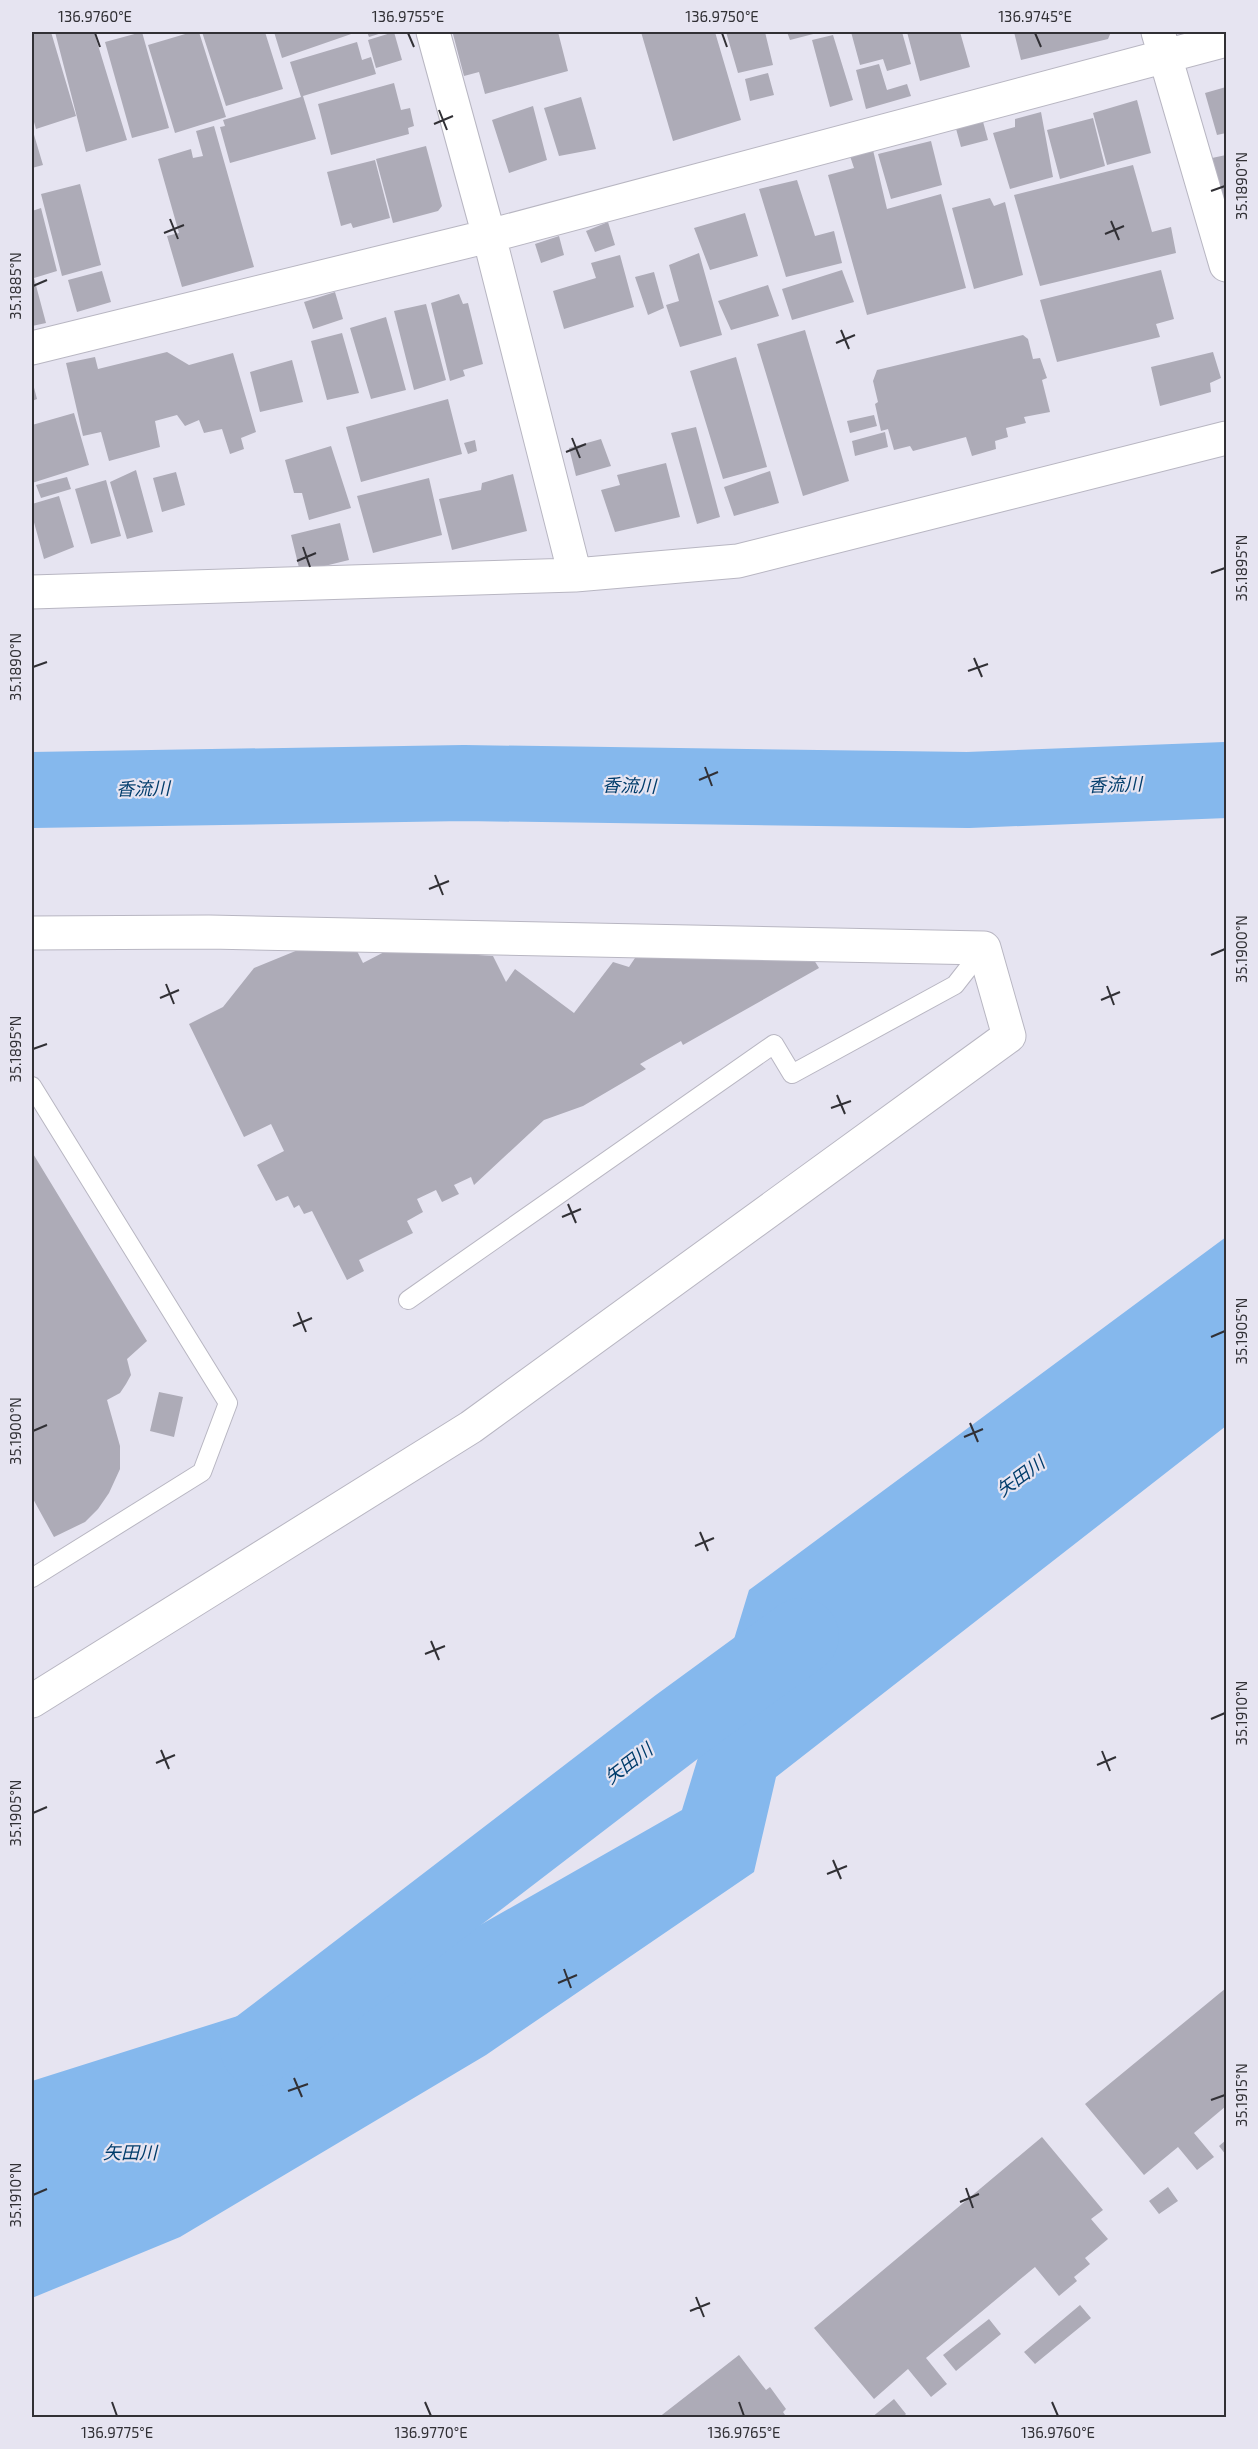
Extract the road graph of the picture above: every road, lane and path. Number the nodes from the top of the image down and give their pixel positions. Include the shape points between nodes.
1 (433, 32) edge
2 (1227, 40) edge
3 (1162, 44) edge
4 (489, 236) junction
5 (1227, 265) edge
6 (32, 348) edge
7 (1227, 438) edge
8 (575, 575) junction
9 (32, 592) edge
10 (32, 933) edge
11 (984, 948) junction
12 (32, 1086) edge
13 (408, 1300) dead end
14 (32, 1578) edge
15 (32, 1701) edge

1 - 4 street
2 - 3 street
3 - 4 street
3 - 5 street
4 - 6 street
4 - 8 street
7 - 8 street via 738,561
8 - 9 street
10 - 11 street via 209,932
11 - 13 lane via 955,985 792,1074 774,1044
11 - 15 street via 1009,1036 471,1427
12 - 14 lane via 228,1403 202,1473

